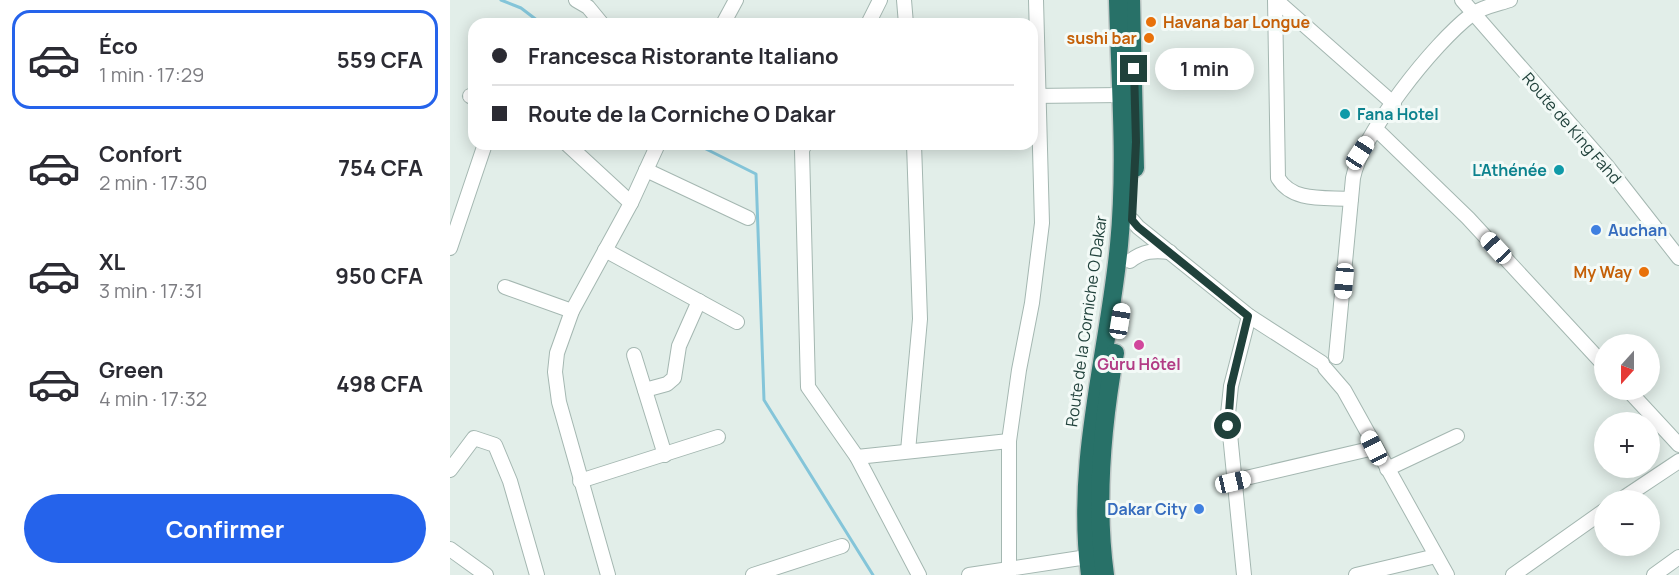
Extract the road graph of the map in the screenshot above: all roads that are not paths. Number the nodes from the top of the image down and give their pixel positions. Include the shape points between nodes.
1 (736, 0) edge
2 (880, 0) edge
3 (904, 0) edge
4 (1036, 0) edge
5 (1118, 0) edge
6 (1131, 0) edge
7 (1275, 0) edge
8 (1462, 0) edge
9 (1510, 0) edge
10 (586, 2) edge
11 (1472, 14) junction
12 (598, 18) edge
13 (726, 18) edge
14 (871, 18) edge
15 (906, 18) edge
16 (1036, 18) edge
17 (1122, 95) junction
18 (1038, 96) edge
19 (1394, 104) junction
20 (1376, 129) junction
21 (1038, 138) edge
22 (483, 150) edge
23 (574, 150) edge
24 (654, 150) edge
25 (800, 150) edge
26 (914, 150) edge
27 (646, 170) junction
28 (1351, 199) junction
29 (631, 203) junction
30 (748, 218) dead end
31 (1132, 220) junction
32 (450, 248) edge
33 (605, 250) junction
34 (1170, 252) junction
35 (1679, 258) edge
36 (1130, 261) junction
37 (505, 287) dead end
38 (699, 302) junction
39 (572, 311) junction
40 (1248, 316) junction
41 (737, 322) dead end
42 (1594, 354) edge
43 (634, 355) dead end
44 (1329, 364) junction
45 (645, 390) junction
46 (1637, 400) edge
47 (1456, 436) dead end
48 (718, 437) dead end
49 (1009, 441) junction
50 (1679, 445) edge
51 (1374, 448) junction
52 (908, 451) junction
53 (665, 455) junction
54 (857, 457) junction
55 (1679, 460) edge
56 (1387, 469) junction
57 (450, 470) edge
58 (580, 481) junction
59 (1233, 482) junction
60 (1635, 490) edge
61 (1594, 518) edge
62 (842, 546) dead end
63 (450, 549) edge
64 (1436, 556) junction
65 (1679, 557) edge
66 (1088, 566) edge
67 (778, 571) edge
68 (1008, 572) edge
69 (486, 575) edge
70 (537, 575) edge
71 (608, 575) edge
72 (753, 575) edge
73 (919, 575) edge
74 (969, 575) edge
75 (1105, 575) edge
76 (1244, 575) edge
77 (1356, 575) edge
78 (1447, 575) edge
79 (1513, 575) edge
80 (1654, 575) edge

1 - 13 street
2 - 14 street
3 - 15 street
4 - 16 street
5 - 17 highway, Route de la Corniche O Dakar
6 - 31 highway, Route de la Corniche O Dakar via 1136,142
7 - 19 street
7 - 28 street via 1278,178 1289,192 1299,196
8 - 11 street, Route de King Fahd
9 - 11 street
10 - 12 street
11 - 19 street via 1426,60
11 - 35 street, Route de King Fahd via 1607,166
17 - 18 street
17 - 66 highway, Route de la Corniche O Dakar via 1124,157 1119,243 1089,442
19 - 20 street
20 - 28 street via 1356,165
20 - 42 street via 1468,218
21 - 49 street via 1042,223 1039,255
22 - 32 street
23 - 29 street
24 - 27 street
25 - 54 street via 807,381 816,402
26 - 52 street via 919,346
27 - 29 street
27 - 30 street
28 - 44 street via 1337,338
29 - 33 street
31 - 34 street
31 - 36 highway, Route de la Corniche O Dakar
33 - 38 street
33 - 39 street
34 - 36 street via 1140,253
34 - 40 street
36 - 75 highway, Route de la Corniche O Dakar via 1111,374 1101,467
37 - 39 street
38 - 41 street
38 - 45 street via 679,346 674,378
39 - 58 street via 557,353 555,372
40 - 44 street via 1306,354
40 - 59 street via 1228,404
43 - 45 street
44 - 51 street
45 - 53 street
46 - 50 street
47 - 56 street
48 - 53 street
49 - 52 street
49 - 68 street
51 - 56 street
51 - 59 street
52 - 54 street
53 - 58 street
54 - 73 street
55 - 60 street
56 - 64 street
57 - 70 street via 474,438 495,445 510,481
58 - 71 street
59 - 76 street
61 - 79 street
62 - 67 street
63 - 69 street
64 - 77 street
64 - 78 street
65 - 80 street
66 - 68 street
67 - 72 street
68 - 74 street

